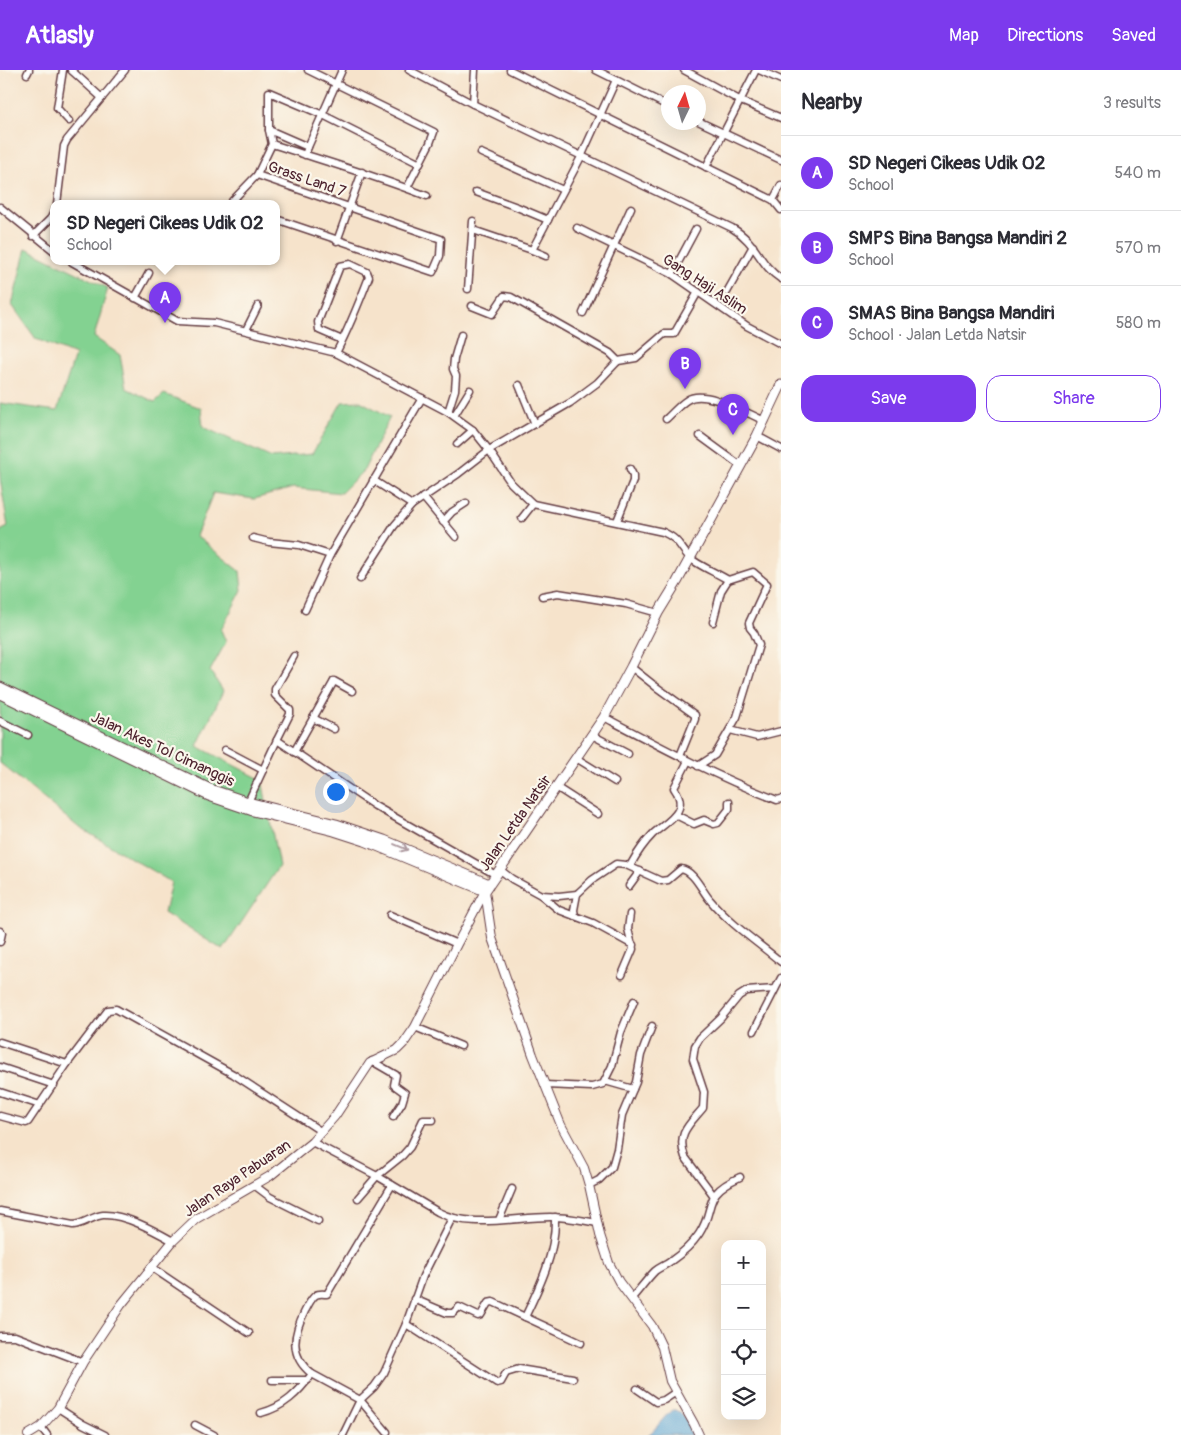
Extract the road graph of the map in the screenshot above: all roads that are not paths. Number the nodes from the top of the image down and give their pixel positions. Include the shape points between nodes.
1 (63, 70) edge
2 (71, 70) edge
3 (131, 70) edge
4 (308, 70) edge
5 (342, 70) edge
6 (409, 70) edge
7 (475, 70) edge
8 (596, 70) edge
9 (684, 70) edge
10 (757, 70) edge
11 (125, 71) edge
12 (515, 71) edge
13 (616, 80) junction
14 (781, 80) edge
15 (336, 83) junction
16 (102, 98) junction
17 (740, 101) junction
18 (661, 102) edge
19 (473, 104) junction
20 (600, 114) junction
21 (323, 115) junction
22 (781, 118) edge
23 (69, 121) dead end
24 (706, 125) edge
25 (269, 130) junction
26 (723, 133) junction
27 (272, 144) junction
28 (308, 147) junction
29 (481, 153) dead end
30 (305, 155) junction
31 (581, 157) junction
32 (781, 160) edge
33 (420, 164) junction
34 (706, 167) junction
35 (362, 172) junction
36 (257, 175) junction
37 (781, 185) edge
38 (407, 188) junction
39 (563, 190) junction
40 (476, 192) dead end
41 (426, 196) dead end
42 (57, 200) edge
43 (233, 200) edge
44 (773, 200) junction
45 (349, 207) junction
46 (0, 208) edge
47 (631, 208) dead end
48 (781, 210) edge
49 (50, 218) edge
50 (280, 220) edge
51 (548, 220) junction
52 (473, 221) dead end
53 (577, 228) dead end
54 (696, 228) dead end
55 (473, 230) junction
56 (33, 236) junction
57 (337, 241) junction
58 (614, 246) junction
59 (753, 246) junction
60 (50, 248) edge
61 (532, 250) junction
62 (546, 256) dead end
63 (77, 265) edge
64 (149, 273) dead end
65 (672, 274) junction
66 (781, 279) edge
67 (468, 290) dead end
68 (698, 292) junction
69 (727, 292) dead end
70 (135, 298) junction
71 (258, 306) dead end
72 (472, 306) dead end
73 (583, 313) dead end
74 (246, 330) junction
75 (461, 335) dead end
76 (342, 340) junction
77 (781, 344) edge
78 (336, 353) junction
79 (618, 361) junction
80 (519, 385) dead end
81 (781, 385) edge
82 (470, 390) dead end
83 (422, 398) junction
84 (448, 412) junction
85 (454, 416) junction
86 (666, 419) dead end
87 (765, 421) junction
88 (535, 424) junction
89 (473, 430) junction
90 (700, 436) dead end
91 (757, 436) junction
92 (457, 444) dead end
93 (781, 448) edge
94 (489, 450) junction
95 (741, 466) junction
96 (630, 469) dead end
97 (373, 480) junction
98 (423, 498) junction
99 (466, 503) dead end
100 (533, 504) junction
101 (412, 505) junction
102 (522, 518) dead end
103 (617, 521) junction
104 (443, 522) junction
105 (456, 537) dead end
106 (254, 538) dead end
107 (330, 555) junction
108 (690, 558) junction
109 (360, 579) dead end
110 (728, 580) junction
111 (542, 596) dead end
112 (305, 610) dead end
113 (658, 613) junction
114 (713, 622) dead end
115 (294, 656) dead end
116 (631, 667) junction
117 (0, 687) edge
118 (352, 691) dead end
119 (0, 694) edge
120 (604, 717) junction
121 (313, 718) junction
122 (0, 721) edge
123 (334, 729) dead end
124 (730, 730) junction
125 (781, 731) edge
126 (592, 735) junction
127 (28, 736) dead end
128 (277, 740) junction
129 (225, 750) dead end
130 (294, 752) junction
131 (628, 754) dead end
132 (680, 756) junction
133 (576, 758) junction
134 (688, 761) junction
135 (698, 766) junction
136 (262, 770) junction
137 (615, 782) dead end
138 (556, 787) junction
139 (781, 799) edge
140 (248, 802) junction
141 (729, 802) dead end
142 (598, 814) dead end
143 (676, 815) junction
144 (630, 866) junction
145 (497, 872) junction
146 (640, 872) junction
147 (629, 886) dead end
148 (487, 888) junction
149 (577, 894) junction
150 (541, 895) junction
151 (630, 914) dead end
152 (390, 915) dead end
153 (575, 916) junction
154 (0, 931) edge
155 (0, 942) edge
156 (457, 944) junction
157 (633, 945) junction
158 (781, 962) edge
159 (622, 975) dead end
160 (781, 979) edge
161 (775, 990) junction
162 (634, 1001) dead end
163 (652, 1026) dead end
164 (415, 1027) junction
165 (754, 1031) dead end
166 (0, 1042) edge
167 (460, 1046) dead end
168 (372, 1062) junction
169 (67, 1064) junction
170 (0, 1067) edge
171 (605, 1081) junction
172 (54, 1085) junction
173 (545, 1085) junction
174 (633, 1088) junction
175 (0, 1092) edge
176 (40, 1105) junction
177 (0, 1116) edge
178 (393, 1116) dead end
179 (433, 1120) dead end
180 (322, 1132) junction
181 (312, 1142) junction
182 (377, 1176) junction
183 (740, 1177) dead end
184 (254, 1185) junction
185 (392, 1185) junction
186 (589, 1185) junction
187 (512, 1189) dead end
188 (714, 1196) junction
189 (358, 1198) dead end
190 (0, 1211) edge
191 (555, 1217) junction
192 (452, 1218) junction
193 (499, 1220) junction
194 (318, 1221) dead end
195 (597, 1223) junction
196 (173, 1241) junction
197 (151, 1267) junction
198 (632, 1298) junction
199 (414, 1299) junction
200 (525, 1317) junction
201 (406, 1324) junction
202 (249, 1334) dead end
203 (2, 1336) edge
204 (581, 1343) dead end
205 (0, 1344) edge
206 (83, 1362) junction
207 (310, 1377) junction
208 (573, 1378) dead end
209 (272, 1380) dead end
210 (637, 1389) dead end
211 (676, 1392) junction
212 (360, 1400) junction
213 (58, 1408) junction
214 (261, 1413) dead end
215 (195, 1425) dead end
216 (41, 1426) junction
217 (387, 1432) dead end
218 (28, 1435) edge
219 (48, 1435) edge
220 (106, 1435) edge
221 (214, 1435) edge
222 (343, 1435) edge
223 (698, 1435) edge

1 - 23 street via 57,108
2 - 16 street
3 - 11 street
4 - 15 street
5 - 15 street
6 - 19 street
7 - 19 street
8 - 13 street
9 - 17 street
10 - 14 street
10 - 17 street
11 - 16 street
12 - 20 street
13 - 18 street
13 - 20 street
15 - 21 street
15 - 33 street via 434,132
16 - 42 street via 64,146
17 - 22 street
17 - 26 street
19 - 31 street
20 - 31 street
20 - 34 street
21 - 25 street via 269,92
21 - 28 street
21 - 33 street
24 - 26 street
25 - 27 street
25 - 28 street
26 - 32 street
26 - 34 street
27 - 30 street
27 - 36 street
28 - 30 street
29 - 39 street
30 - 35 street
31 - 39 street
31 - 59 street via 732,228
33 - 38 street
34 - 44 street
35 - 38 street
35 - 45 street
36 - 43 street
36 - 45 street, Grass Land 7
37 - 44 street
38 - 41 street
39 - 51 street
40 - 51 street
44 - 48 street
45 - 57 street
45 - 57 street, Grass Land 7 via 441,239 440,256 433,272
46 - 56 street
47 - 58 street
49 - 56 street
50 - 57 street
51 - 61 street
52 - 55 street
53 - 58 street, Gang Haji Aslim
54 - 65 street
55 - 61 street
55 - 67 street
56 - 60 street
58 - 65 street, Gang Haji Aslim
58 - 73 street
59 - 66 street via 769,270
59 - 69 street
61 - 62 street
63 - 70 street
64 - 70 street
65 - 68 street, Gang Haji Aslim
68 - 77 street, Gang Haji Aslim via 747,326
68 - 79 street via 674,334 664,334 636,358
70 - 74 street via 177,321 214,323
71 - 74 street
72 - 79 street via 492,314 504,296 511,297 610,353
74 - 78 street
75 - 84 street via 454,359 455,390
76 - 76 street via 369,277 367,272 350,264 340,266 318,322 319,330
76 - 78 street
78 - 83 street
79 - 88 street via 597,383
80 - 88 street
81 - 87 main road, Jalan Letda Natsir
82 - 85 street
83 - 84 street
83 - 97 street
84 - 85 street
85 - 89 street
86 - 87 street via 687,399 708,396
87 - 91 main road, Jalan Letda Natsir
88 - 94 street
89 - 92 street
89 - 94 street
90 - 95 street
91 - 93 street
91 - 95 main road, Jalan Letda Natsir
94 - 98 street
94 - 100 street via 511,483
95 - 108 main road, Jalan Letda Natsir
96 - 103 street via 633,482
97 - 101 street
97 - 107 street
98 - 101 street
98 - 104 street
99 - 104 street
100 - 102 street
100 - 103 street
101 - 109 street via 394,526
103 - 108 street via 673,536
104 - 105 street
106 - 107 street via 299,545
107 - 112 street
108 - 110 street
108 - 113 main road, Jalan Letda Natsir
110 - 114 street via 720,591
110 - 124 street via 753,572 767,584 749,623 759,645
111 - 113 street via 558,594 626,604
113 - 116 main road, Jalan Letda Natsir
115 - 128 street via 275,689 275,694 290,710
116 - 120 main road, Jalan Letda Natsir
116 - 132 street via 695,715
117 - 140 main road, Jalan Akes Tol Cimanggis via 210,789
118 - 121 street via 334,682
119 - 148 main road via 209,796 365,841
120 - 126 main road, Jalan Letda Natsir
120 - 132 street
121 - 123 street
121 - 130 street
122 - 127 street
124 - 125 street via 757,737
124 - 135 street via 715,755
126 - 131 street
126 - 133 main road, Jalan Letda Natsir
128 - 130 street
128 - 136 street
129 - 136 street
130 - 145 street via 375,806
132 - 134 street
133 - 137 street
133 - 138 main road, Jalan Letda Natsir
134 - 135 street
134 - 143 street via 674,788 679,806
135 - 139 street via 741,786
136 - 140 street
138 - 142 street
138 - 145 main road, Jalan Letda Natsir
140 -> 148 main road, Jalan Akes Tol Cimanggis via 376,837
141 - 143 street via 729,809 714,824 704,820 694,824
143 - 144 street via 652,835
144 - 146 street
144 - 149 street via 616,864
145 - 148 main road, Jalan Letda Natsir
145 - 150 street
146 - 147 street
146 - 158 street via 661,881 668,880 681,869 685,870 716,906
148 - 156 street, Jalan Raya Pabuaran
148 - 173 street, Jalan Letda Natsir via 492,938
149 - 150 street
149 - 153 street
150 - 153 street via 560,910
151 - 157 street via 628,929
152 - 156 street
153 - 157 street
154 - 155 street
156 - 164 street, Jalan Raya Pabuaran
157 - 159 street
160 - 161 street
161 - 165 street
161 - 188 street via 747,991 739,996 695,1046 693,1059 704,1092 703,1108 685,1130 683,1150
162 - 171 street
163 - 174 street
164 - 167 street
164 - 168 street, Jalan Raya Pabuaran via 396,1050
166 - 169 street
168 - 178 street via 396,1075 394,1085 405,1093
168 - 180 street, Jalan Raya Pabuaran
169 - 172 street
169 - 180 street via 108,1010 116,1009 233,1074
170 - 172 street
171 - 173 street via 592,1088
171 - 174 street
172 - 176 street
173 - 186 street, Jalan Letda Natsir
174 - 186 street via 620,1120 612,1167
175 - 176 street
176 - 177 street via 26,1123
179 - 182 street via 423,1120 410,1147
180 - 181 street, Jalan Raya Pabuaran
181 - 182 street
181 - 184 street, Jalan Raya Pabuaran via 284,1166
182 - 185 street
182 - 189 street
183 - 188 street via 722,1186
184 - 194 street via 270,1197
184 - 196 street, Jalan Raya Pabuaran via 196,1219
185 - 192 street
185 - 207 street via 327,1294 314,1296 298,1326 295,1338 298,1358
186 - 195 street, Jalan Letda Natsir
187 - 193 street
188 - 198 street via 698,1235 671,1261 656,1270
190 - 196 street via 73,1225 101,1216 116,1216
191 - 193 street
191 - 195 street
191 - 200 street via 545,1272
192 - 193 street
192 - 199 street
195 - 198 street, Jalan Letda Natsir via 613,1272
196 - 197 street, Jalan Raya Pabuaran
197 - 202 street
197 - 206 street, Jalan Raya Pabuaran
198 - 211 street, Jalan Letda Natsir via 659,1338 668,1376
199 - 200 street via 447,1313 458,1307 478,1316 486,1304 493,1302
199 - 201 street
200 - 204 street
201 - 208 street via 497,1382 501,1382 506,1373 519,1369
201 - 212 street via 384,1373
203 - 205 street
203 - 206 street via 15,1336
206 - 213 street, Jalan Raya Pabuaran
207 - 209 street
207 - 212 street
207 - 214 street via 290,1400
210 - 211 street via 656,1402
211 - 223 street, Jalan Letda Natsir
212 - 217 street
212 - 222 street
213 - 216 street, Jalan Raya Pabuaran
213 - 220 street
215 - 221 street
216 - 218 street, Jalan Raya Pabuaran
216 - 219 street

